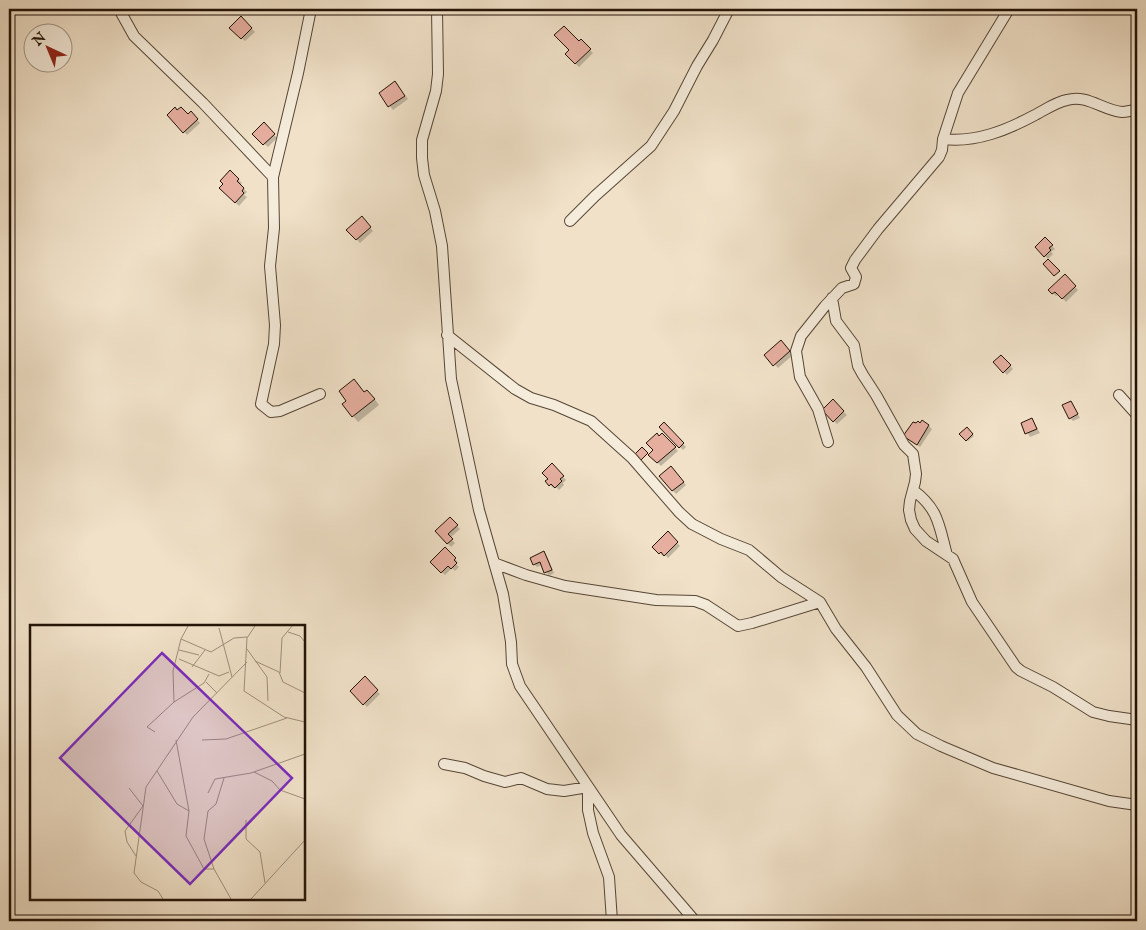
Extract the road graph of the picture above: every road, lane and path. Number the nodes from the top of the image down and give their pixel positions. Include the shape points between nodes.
1 (119, 9) edge
2 (310, 9) edge
3 (438, 9) edge
4 (729, 9) edge
5 (1009, 9) edge
6 (1137, 110) edge
7 (943, 139) junction
8 (273, 177) junction
9 (570, 221) dead end
10 (832, 298) junction
11 (447, 335) junction
12 (320, 394) dead end
13 (1119, 394) dead end
14 (1137, 415) edge
15 (828, 442) dead end
16 (914, 490) junction
17 (947, 555) junction
18 (494, 563) junction
19 (820, 602) junction
20 (1137, 720) edge
21 (444, 764) dead end
22 (588, 787) junction
23 (1137, 805) edge
24 (612, 921) edge
25 (695, 921) edge

1 - 8 street via 134,36
2 - 8 street
3 - 11 street via 438,74 422,140 422,158 442,246
4 - 9 street via 674,111 651,146
5 - 7 street via 958,93
6 - 7 street via 1123,112 1078,98 1066,100 1018,124 988,134 962,141
7 - 10 street via 942,150 934,165 855,260 851,268 856,277 854,284 842,288
8 - 12 street via 274,228 270,266 274,344 261,404 271,412 280,411
10 - 15 street via 807,328 796,351 800,377 818,408
10 - 16 street via 836,321 854,345 858,366 904,445 913,454 916,466
11 - 18 street via 451,379 479,510
11 - 19 street via 515,389 591,421 632,458 692,524 750,550
13 - 14 street
16 - 17 street via 934,511
16 - 17 street via 909,510 911,520 926,541
17 - 20 street via 953,559 972,602 1016,666 1094,712
18 - 19 street via 565,586 656,600 695,601 738,626
18 - 22 street via 506,610 512,664 520,686
19 - 23 street via 897,715 917,734 993,768 1109,801
21 - 22 street via 505,782 521,778 547,789 564,791
22 - 24 street via 588,810 608,877
22 - 25 street via 621,835

